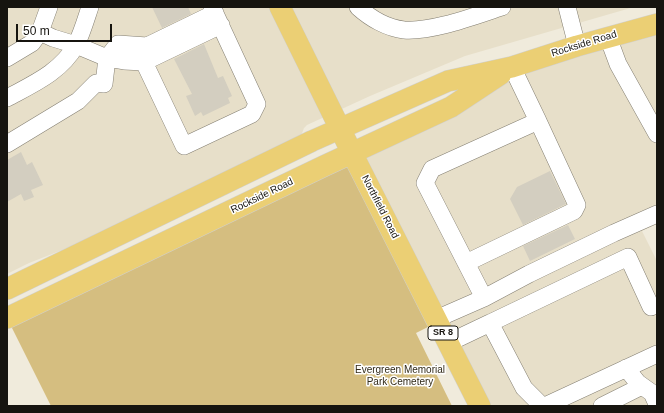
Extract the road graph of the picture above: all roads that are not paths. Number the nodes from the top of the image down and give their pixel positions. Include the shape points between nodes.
1 (49, 7) edge
2 (90, 7) edge
3 (280, 7) edge
4 (358, 7) edge
5 (502, 7) edge
6 (566, 7) edge
7 (216, 15) edge
8 (657, 24) edge
9 (40, 32) junction
10 (608, 37) junction
11 (76, 45) junction
12 (577, 46) junction
13 (7, 58) edge
14 (107, 58) junction
15 (144, 62) junction
16 (512, 67) junction
17 (7, 98) edge
18 (538, 121) junction
19 (340, 129) junction
20 (657, 134) edge
21 (7, 144) edge
22 (352, 153) junction
23 (657, 214) edge
24 (466, 263) junction
25 (7, 290) edge
26 (484, 298) junction
27 (652, 307) dead end
28 (7, 318) edge
29 (436, 319) junction
30 (490, 324) junction
31 (448, 343) junction
32 (657, 354) edge
33 (626, 368) junction
34 (652, 393) edge
35 (480, 406) edge
36 (542, 406) edge
37 (545, 406) edge
38 (602, 406) edge

1 - 9 street
2 - 11 street
3 - 19 main road, Northfield Road / SR 8
4 - 5 street via 387,26 404,30 447,24
6 - 12 street
7 - 14 street via 147,46 118,44
7 - 15 street
7 - 15 street via 257,104 252,114 184,146
8 - 10 main road, Rockside Road
9 - 11 street
9 - 13 street via 32,43
10 - 12 main road, Rockside Road
10 - 20 street via 618,64
11 - 14 street
11 - 17 street via 50,74
12 - 16 main road, Rockside Road
14 - 15 street
14 - 21 street via 104,84 96,83 78,101
16 - 18 street
16 - 19 main road, Rockside Road via 448,81
16 - 22 main road, Rockside Road via 451,107
18 - 24 street via 577,205 574,211
18 - 24 street via 432,170 425,183
19 - 22 main road, Northfield Road / SR 8
19 - 25 main road, Rockside Road
22 - 28 main road, Rockside Road
22 - 29 main road, Northfield Road / SR 8
23 - 26 street
24 - 26 street
26 - 29 street
27 - 30 street via 628,257
29 - 31 main road, Northfield Road / SR 8
30 - 31 street
30 - 36 street via 524,388
31 - 35 main road, Northfield Road / SR 8
32 - 33 street
33 - 34 street
33 - 37 street
34 - 38 street

